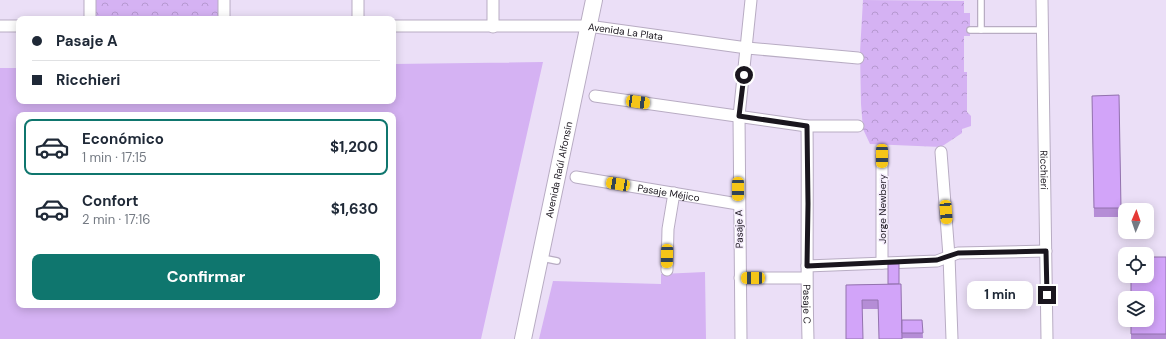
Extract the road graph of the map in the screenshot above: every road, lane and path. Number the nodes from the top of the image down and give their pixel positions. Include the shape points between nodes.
1 (90, 0) edge
2 (224, 0) edge
3 (358, 0) edge
4 (493, 0) edge
5 (594, 0) edge
6 (751, 0) edge
7 (981, 0) edge
8 (1042, 0) edge
9 (90, 16) edge
10 (224, 16) edge
11 (358, 16) edge
12 (0, 26) edge
13 (16, 26) edge
14 (396, 26) edge
15 (588, 26) junction
16 (493, 27) junction
17 (970, 30) dead end
18 (981, 30) junction
19 (1042, 30) junction
20 (747, 48) junction
21 (858, 58) dead end
22 (595, 96) dead end
23 (739, 116) junction
24 (807, 126) junction
25 (858, 126) dead end
26 (941, 152) dead end
27 (882, 156) dead end
28 (576, 177) dead end
29 (674, 193) junction
30 (738, 204) junction
31 (1046, 251) junction
32 (949, 256) junction
33 (540, 258) junction
34 (557, 261) dead end
35 (882, 263) junction
36 (807, 266) junction
37 (667, 270) dead end
38 (740, 278) junction
39 (806, 278) junction
40 (523, 339) edge
41 (741, 339) edge
42 (808, 339) edge
43 (952, 339) edge
44 (1048, 339) edge

1 - 9 street
2 - 10 street
3 - 11 street
4 - 16 street
5 - 15 main road, Avenida Raúl Alfonsín
6 - 20 street, Pasaje A
7 - 18 lane
8 - 19 street, Ricchieri
12 - 13 street
14 - 16 street, Avenida La Plata
15 - 16 street, Avenida La Plata
15 - 20 street, Avenida La Plata
15 - 33 main road, Avenida Raúl Alfonsín
17 - 18 lane
18 - 19 lane
19 - 31 street, Ricchieri
20 - 21 street, Avenida La Plata
20 - 23 street, Pasaje A
22 - 23 street
23 - 24 street
23 - 30 street, Pasaje A
24 - 25 street
24 - 36 street, Pasaje C
26 - 32 street
27 - 35 street, Jorge Newbery
28 - 29 street, Pasaje Méjico
29 - 30 street, Pasaje Méjico
29 - 37 street via 668,229
30 - 38 street, Pasaje A
31 - 32 street via 958,253
31 - 44 street, Ricchieri
32 - 35 street via 937,260
32 - 43 street
33 - 34 lane
33 - 40 main road, Avenida Raúl Alfonsín
35 - 36 street
36 - 39 street, Pasaje C
38 - 39 street
38 - 41 street, Pasaje A
39 - 42 street, Pasaje C

